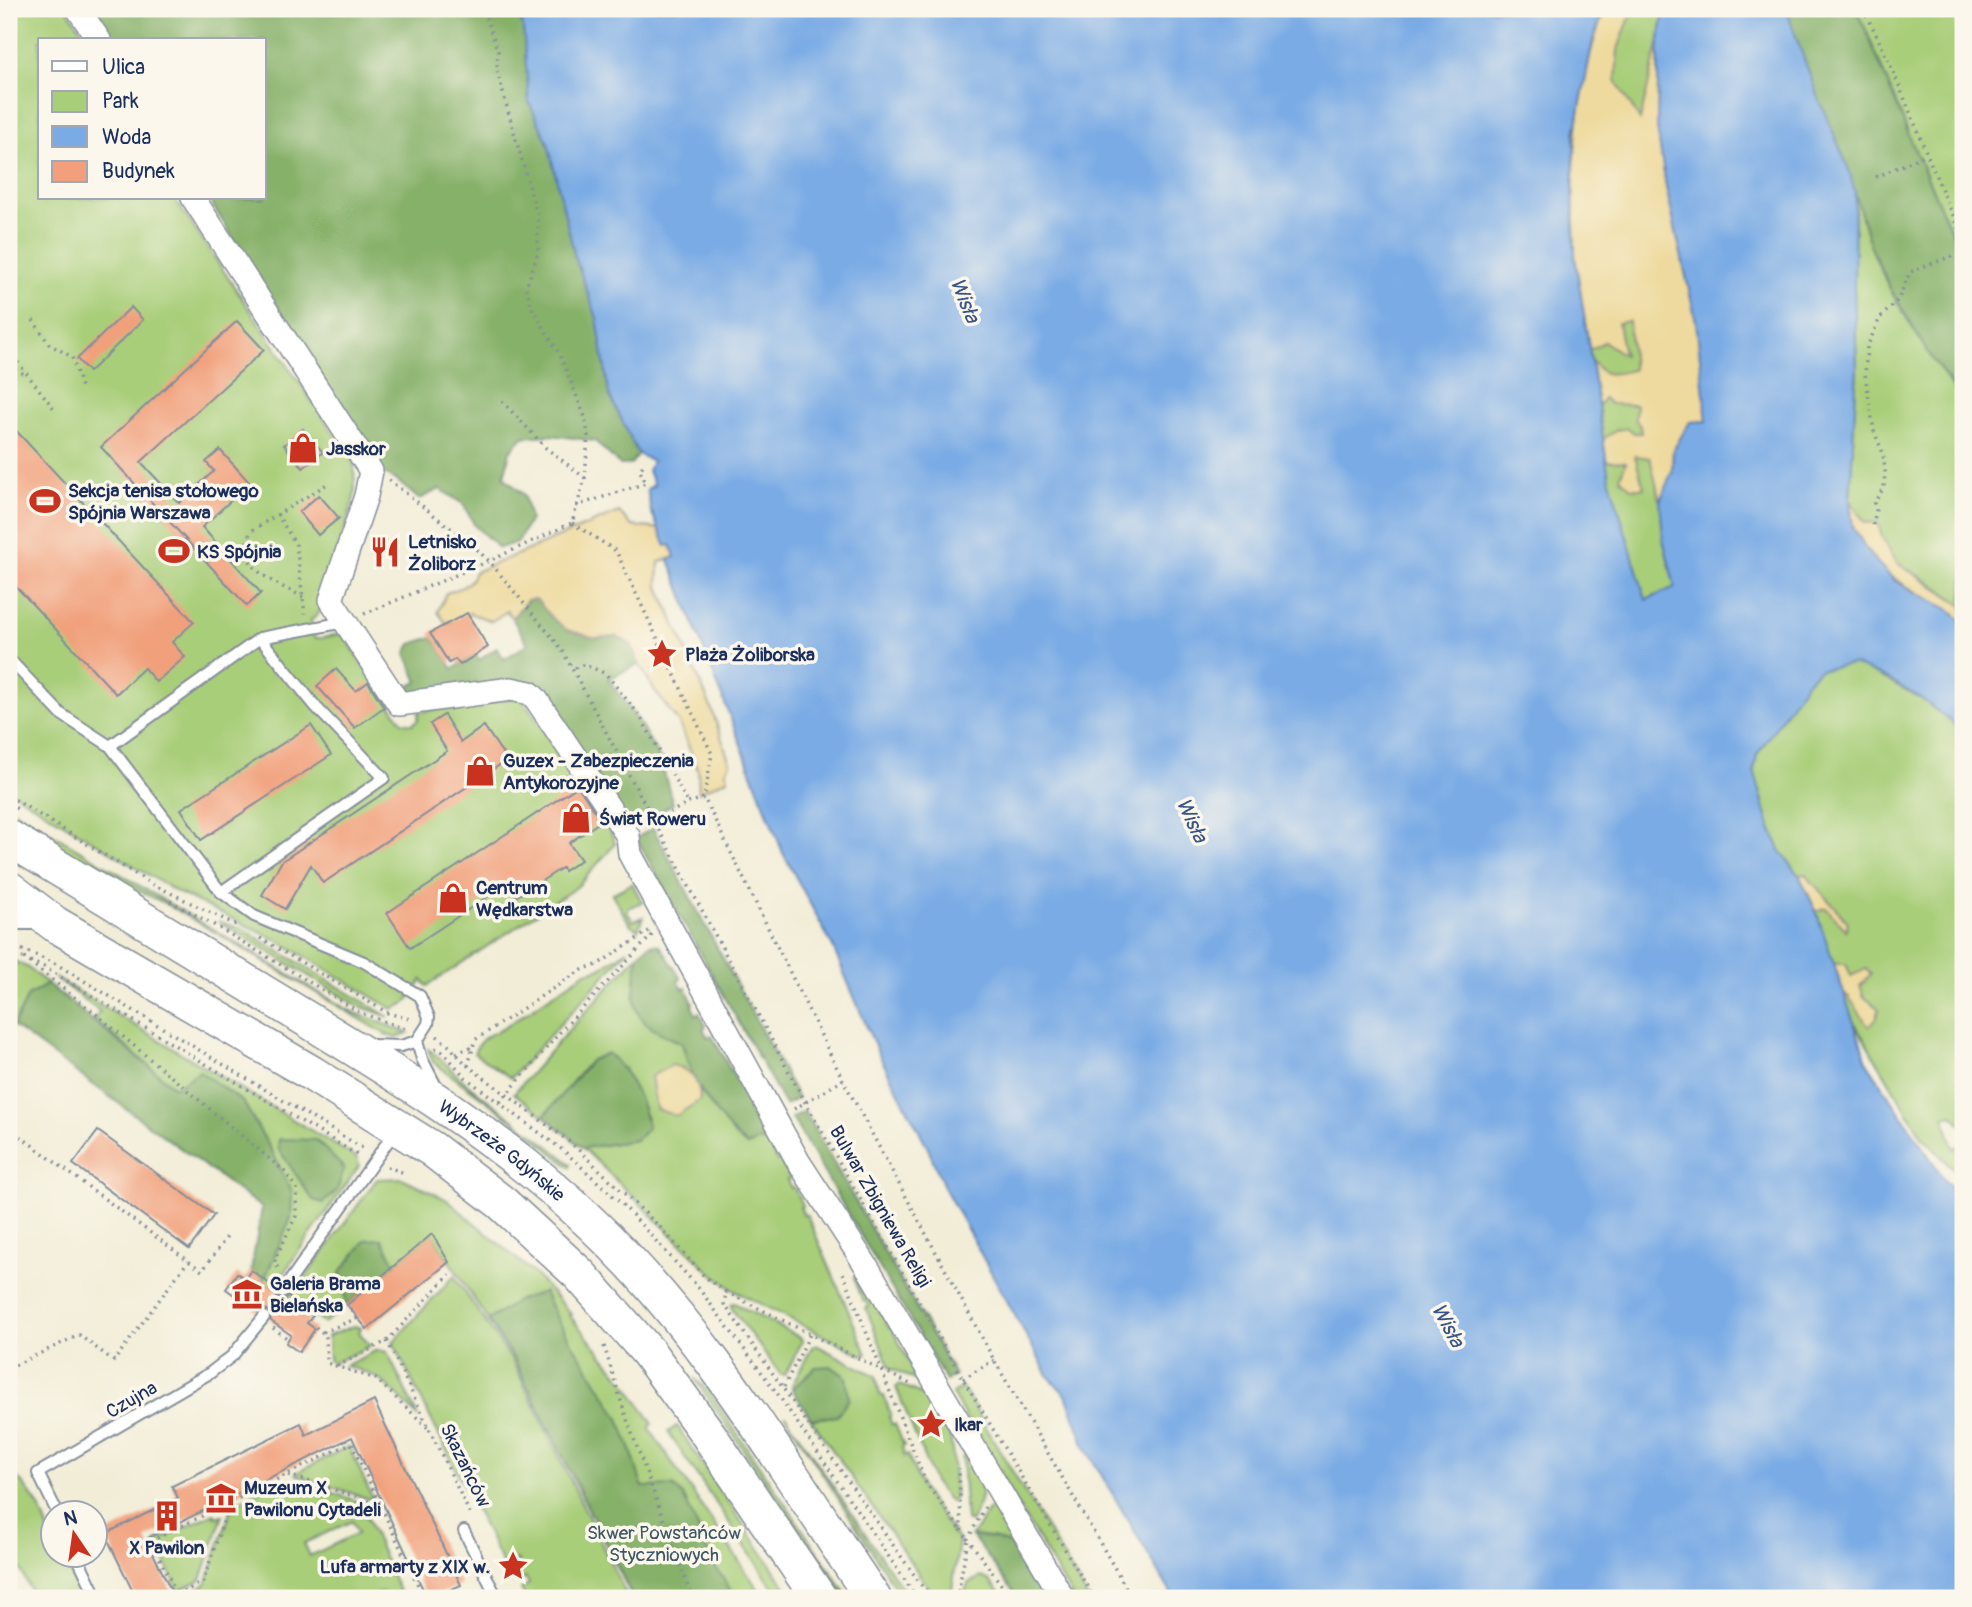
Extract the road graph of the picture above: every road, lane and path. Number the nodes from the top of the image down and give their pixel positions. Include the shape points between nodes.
1 (78, 9) edge
2 (483, 9) edge
3 (1863, 9) edge
4 (98, 38) edge
5 (1926, 155) junction
6 (1876, 177) dead end
7 (194, 200) edge
8 (1963, 237) edge
9 (1963, 254) edge
10 (33, 320) dead end
11 (9, 351) edge
12 (9, 366) edge
13 (28, 376) junction
14 (81, 387) dead end
15 (502, 401) dead end
16 (55, 410) dead end
17 (644, 463) dead end
18 (585, 478) junction
19 (393, 482) dead end
20 (327, 484) dead end
21 (576, 506) junction
22 (277, 514) junction
23 (572, 523) junction
24 (1873, 525) dead end
25 (489, 561) junction
26 (303, 597) junction
27 (345, 622) junction
28 (306, 629) junction
29 (260, 638) junction
30 (9, 659) edge
31 (574, 668) junction
32 (110, 746) junction
33 (704, 798) junction
34 (688, 803) junction
35 (9, 804) edge
36 (654, 822) junction
37 (14, 824) edge
38 (628, 836) junction
39 (138, 883) dead end
40 (9, 889) edge
41 (149, 889) dead end
42 (220, 892) junction
43 (160, 895) dead end
44 (9, 907) edge
45 (665, 921) junction
46 (9, 924) edge
47 (55, 925) junction
48 (9, 944) edge
49 (9, 952) edge
50 (24, 958) junction
51 (418, 1039) junction
52 (345, 1042) junction
53 (471, 1047) junction
54 (456, 1053) dead end
55 (468, 1066) dead end
56 (843, 1080) junction
57 (500, 1102) dead end
58 (805, 1102) junction
59 (449, 1108) junction
60 (775, 1119) junction
61 (9, 1128) edge
62 (397, 1128) junction
63 (376, 1160) junction
64 (229, 1234) dead end
65 (188, 1261) junction
66 (840, 1266) dead end
67 (450, 1274) dead end
68 (292, 1278) junction
69 (282, 1292) dead end
70 (726, 1292) dead end
71 (264, 1317) dead end
72 (358, 1318) dead end
73 (311, 1326) dead end
74 (323, 1332) junction
75 (810, 1334) junction
76 (387, 1341) junction
77 (603, 1344) dead end
78 (994, 1360) junction
79 (335, 1367) junction
80 (9, 1368) edge
81 (883, 1373) junction
82 (963, 1379) junction
83 (785, 1387) dead end
84 (944, 1399) junction
85 (958, 1424) junction
86 (430, 1430) junction
87 (286, 1474) junction
88 (996, 1487) junction
89 (377, 1497) junction
90 (50, 1498) edge
91 (230, 1502) junction
92 (863, 1517) dead end
93 (961, 1530) junction
94 (464, 1531) joint
95 (968, 1539) junction
96 (82, 1568) edge
97 (178, 1597) edge
98 (97, 1598) edge
99 (424, 1598) edge
100 (497, 1598) edge
101 (692, 1598) edge
102 (819, 1598) edge
103 (873, 1598) edge
104 (917, 1598) edge
105 (957, 1598) edge
106 (1011, 1598) edge
107 (1063, 1598) edge
108 (1094, 1598) edge
109 (1132, 1598) edge

1 - 4 street
2 - 18 path via 498,51 497,71 538,218 538,253 526,288 585,416
3 - 5 path via 1887,54
5 - 6 path
5 - 8 path
7 - 27 street via 371,471 331,600
9 - 24 path via 1910,272 1898,300 1880,318 1867,347 1865,374 1885,471 1884,487 1874,503
10 - 14 path via 49,344 72,358
11 - 13 path
12 - 13 path
13 - 16 path
15 - 18 path via 546,448
17 - 21 path via 640,471 646,483
18 - 21 path
19 - 25 path, Bulwar Zbigniewa Religi
20 - 22 path
21 - 23 path
22 - 26 path via 296,545
22 - 26 path via 251,531 246,552 262,575
23 - 25 path
23 - 33 path via 616,551 622,563 712,754
25 - 27 path
25 - 31 path, Bulwar Zbigniewa Religi
26 - 28 path
27 - 28 lane
27 - 38 street via 399,704 511,689 530,693
28 - 29 lane
29 - 32 lane
29 - 42 lane via 316,707 384,779
30 - 32 lane via 61,713
31 - 34 path via 582,665 606,674 640,716
31 - 36 path, Bulwar Zbigniewa Religi
32 - 42 lane
33 - 34 path
33 - 56 path
34 - 36 path
35 - 37 path
36 - 38 path
36 - 58 path, Bulwar Zbigniewa Religi
37 - 52 main road, Wybrzeże Gdyńskie
38 - 45 street via 630,855
39 - 41 path
40 - 47 main road
42 - 51 lane via 254,916 364,962 412,990 425,1003 429,1017
43 - 51 path via 361,1013 409,1030
44 - 47 main road
45 - 53 path via 481,1035
45 - 57 path via 569,1021
45 - 60 street
46 - 47 lane
47 - 62 main road via 312,1073
48 - 63 path via 56,964
49 - 50 path
50 - 63 path via 366,1160
50 - 68 path via 284,1171 297,1189 296,1216 275,1264
51 - 52 lane via 401,1046
51 - 59 lane via 422,1059
52 - 59 main road, Wybrzeże Gdyńskie
53 - 54 path
53 - 55 path
56 - 58 path
56 - 78 path
58 - 60 path
58 - 82 path, Bulwar Zbigniewa Religi
59 - 103 main road, Wybrzeże Gdyńskie via 546,1181 648,1284 746,1408
60 - 84 street
61 - 65 path
62 - 63 lane
62 - 102 main road via 502,1203 610,1308 699,1422
63 - 68 lane
64 - 65 path via 202,1271
65 - 80 path via 114,1361 79,1335
66 - 81 path
67 - 76 path
68 - 69 lane
70 - 75 path
71 - 90 lane, Czujna via 232,1356 210,1373 38,1473
72 - 74 path
73 - 74 path
74 - 79 path via 327,1363
75 - 81 path
75 - 83 path
76 - 79 path
76 - 86 path, Skazańców
77 - 101 path
78 - 82 path
78 - 109 path
79 - 86 path via 376,1379
81 - 84 path
81 - 93 path via 926,1483
82 - 108 path, Bulwar Zbigniewa Religi
84 - 85 street
85 - 88 street
85 - 93 path
86 - 94 path, Skazańców via 476,1526
87 - 89 path via 369,1501
87 - 89 path via 351,1443
87 - 91 path
88 - 95 path
88 - 107 street
89 - 99 path
91 - 97 path via 203,1583
91 - 97 path via 151,1541
92 - 104 path
93 - 95 path
94 - 100 lane, Skazańców
95 - 105 path
95 - 106 path
96 - 98 lane

